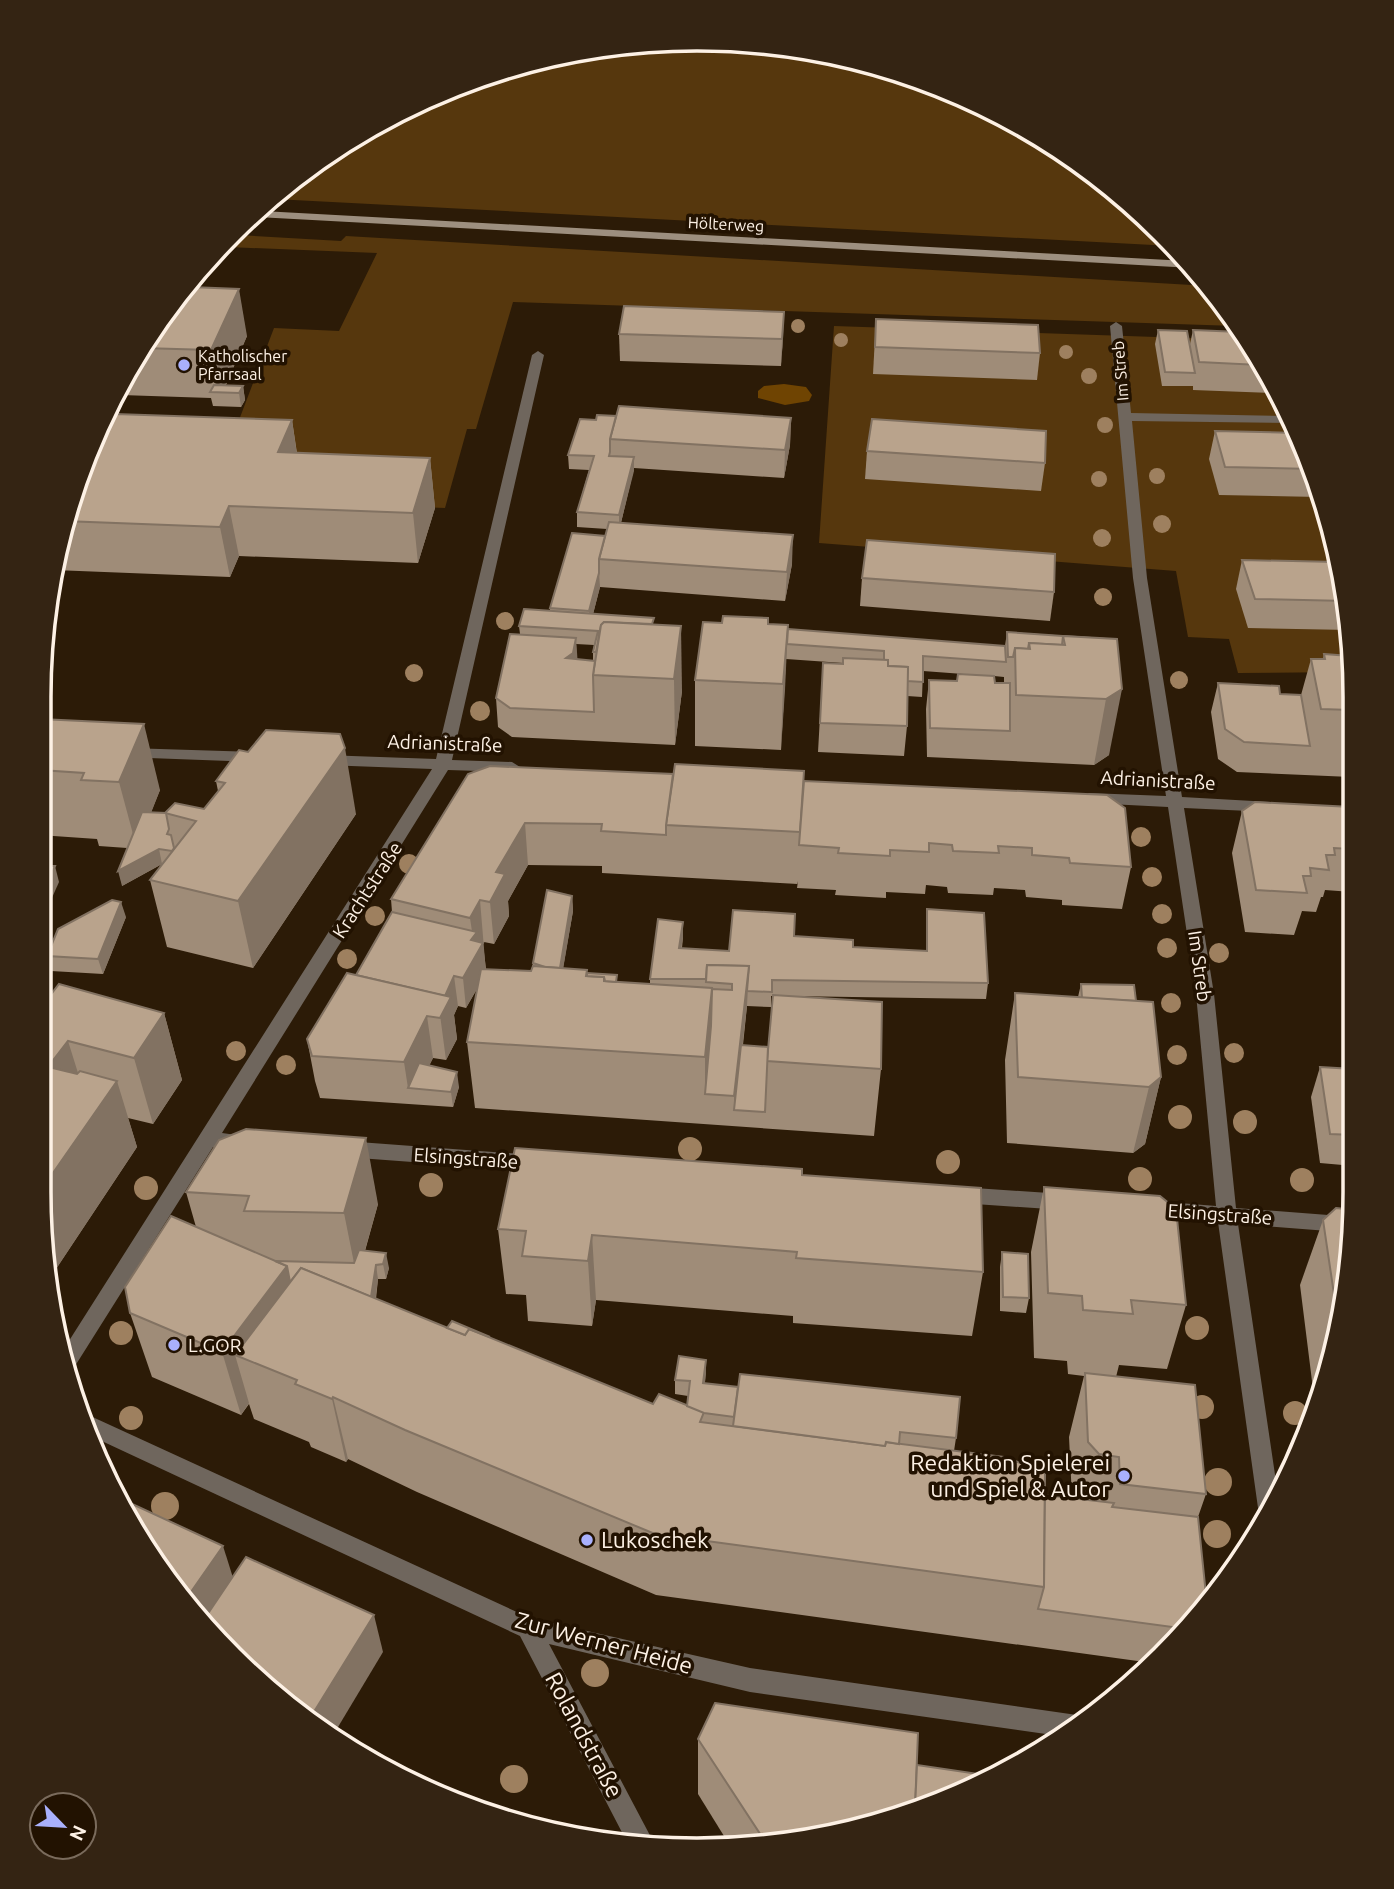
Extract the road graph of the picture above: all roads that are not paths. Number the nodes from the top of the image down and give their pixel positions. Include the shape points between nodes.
1 (267, 214) edge
2 (1177, 264) edge
3 (1116, 326) dead end
4 (538, 355) dead end
5 (1124, 417) junction
6 (1281, 420) edge
7 (109, 752) edge
8 (276, 758) edge
9 (304, 759) edge
10 (443, 764) junction
11 (526, 768) edge
12 (1078, 797) edge
13 (1175, 802) junction
14 (1283, 808) edge
15 (207, 1139) junction
16 (262, 1143) edge
17 (332, 1148) edge
18 (553, 1165) edge
19 (940, 1193) edge
20 (1090, 1204) edge
21 (1131, 1207) edge
22 (1227, 1214) junction
23 (1342, 1223) edge
24 (72, 1354) edge
25 (96, 1427) edge
26 (1267, 1496) edge
27 (527, 1628) junction
28 (1062, 1725) edge
29 (637, 1835) edge

1 - 2 main road, Hölterweg
3 - 5 street, Im Streb
4 - 10 street, Krachtstraße
5 - 6 street, Im Streb
5 - 13 street, Im Streb via 1140,578
7 - 8 street
9 - 10 street, Adrianistraße
10 - 11 street, Adrianistraße
10 - 15 street, Krachtstraße
12 - 13 street, Adrianistraße
13 - 14 street, Adrianistraße
13 - 22 street, Im Streb via 1205,994
15 - 16 street
15 - 24 street, Krachtstraße
17 - 18 street, Elsingstraße
19 - 20 street
21 - 22 street, Elsingstraße
22 - 23 street, Elsingstraße
22 - 26 street, Im Streb
25 - 27 street, Zur Werner Heide
27 - 28 street, Zur Werner Heide via 750,1680
27 - 29 street, Rolandstraße

